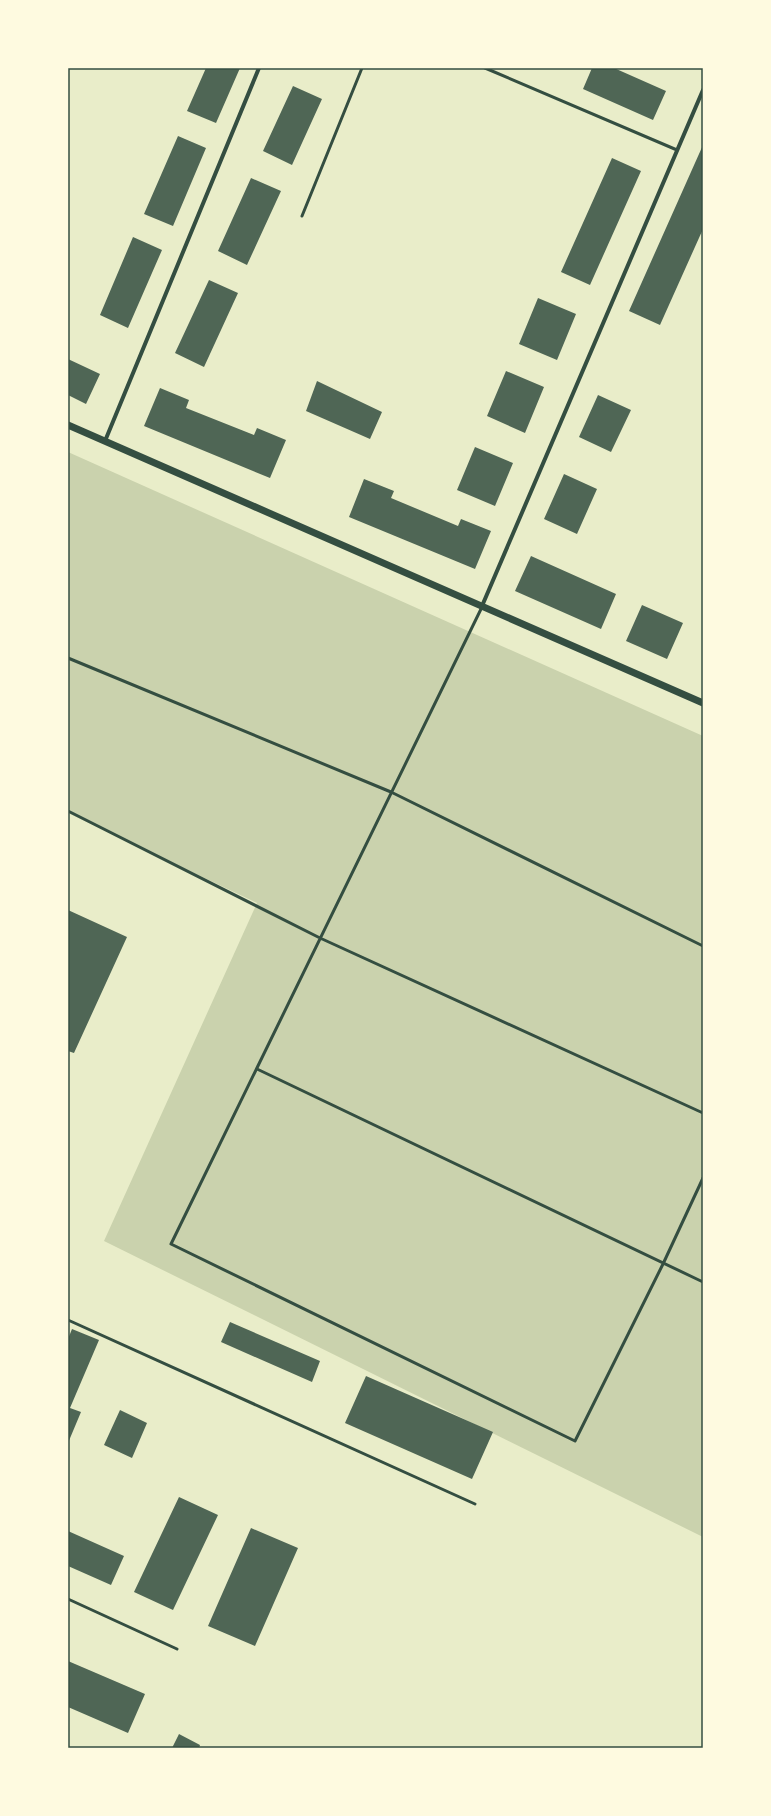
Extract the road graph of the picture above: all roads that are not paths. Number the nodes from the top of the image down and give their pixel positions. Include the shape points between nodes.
1 (259, 68) edge
2 (362, 68) edge
3 (485, 68) edge
4 (703, 90) edge
5 (678, 150) junction
6 (302, 216) dead end
7 (68, 425) edge
8 (105, 442) junction
9 (482, 606) junction
10 (68, 658) edge
11 (703, 703) edge
12 (391, 792) junction
13 (68, 812) edge
14 (320, 938) junction
15 (703, 946) edge
16 (257, 1069) junction
17 (703, 1113) edge
18 (703, 1178) edge
19 (663, 1264) junction
20 (703, 1282) edge
21 (68, 1320) edge
22 (475, 1504) dead end
23 (68, 1599) edge
24 (177, 1649) dead end

1 - 8 street
2 - 6 lane
3 - 5 lane
4 - 5 street
5 - 9 street
7 - 8 street
8 - 9 street
9 - 11 street
9 - 12 lane
10 - 12 lane
12 - 14 lane
12 - 15 lane
13 - 14 lane
14 - 16 lane
14 - 17 lane
16 - 19 lane
16 - 19 lane via 171,1244 575,1441
18 - 19 lane
19 - 20 lane
21 - 22 lane
23 - 24 lane

